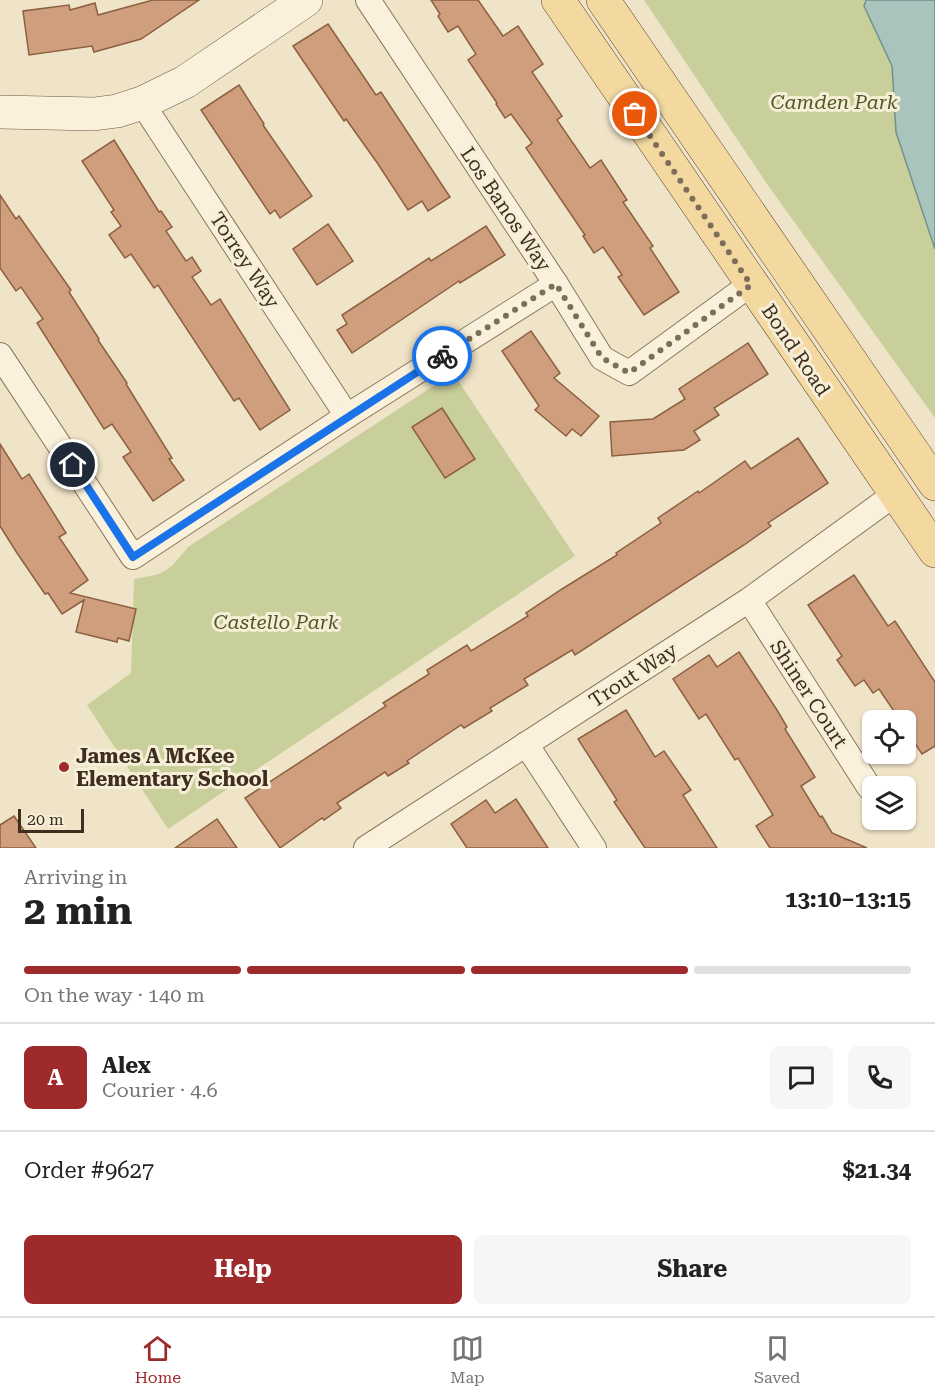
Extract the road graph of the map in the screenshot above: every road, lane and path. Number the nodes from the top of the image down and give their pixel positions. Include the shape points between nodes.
1 (306, 0) edge
2 (368, 0) edge
3 (558, 0) edge
4 (603, 0) edge
5 (142, 103) junction
6 (0, 112) edge
7 (556, 284) junction
8 (751, 285) junction
9 (0, 355) edge
10 (347, 416) junction
11 (935, 484) edge
12 (895, 494) junction
13 (935, 551) edge
14 (749, 600) junction
15 (526, 744) junction
16 (862, 777) edge
17 (366, 848) edge
18 (594, 848) edge

1 - 5 street via 185,82
2 - 7 street, Los Banos Way
3 - 8 main road, Bond Road
4 - 11 main road, Bond Road
5 - 6 street via 94,114
5 - 10 street, Torrey Way
7 - 8 street, Los Banos Way via 602,358 629,373
7 - 10 street
8 - 12 main road, Bond Road
9 - 10 street via 133,557
12 - 13 main road, Bond Road
12 - 14 street, Trout Way
14 - 15 street, Trout Way
14 - 16 street, Shiner Court
15 - 17 street, Trout Way
15 - 18 street

